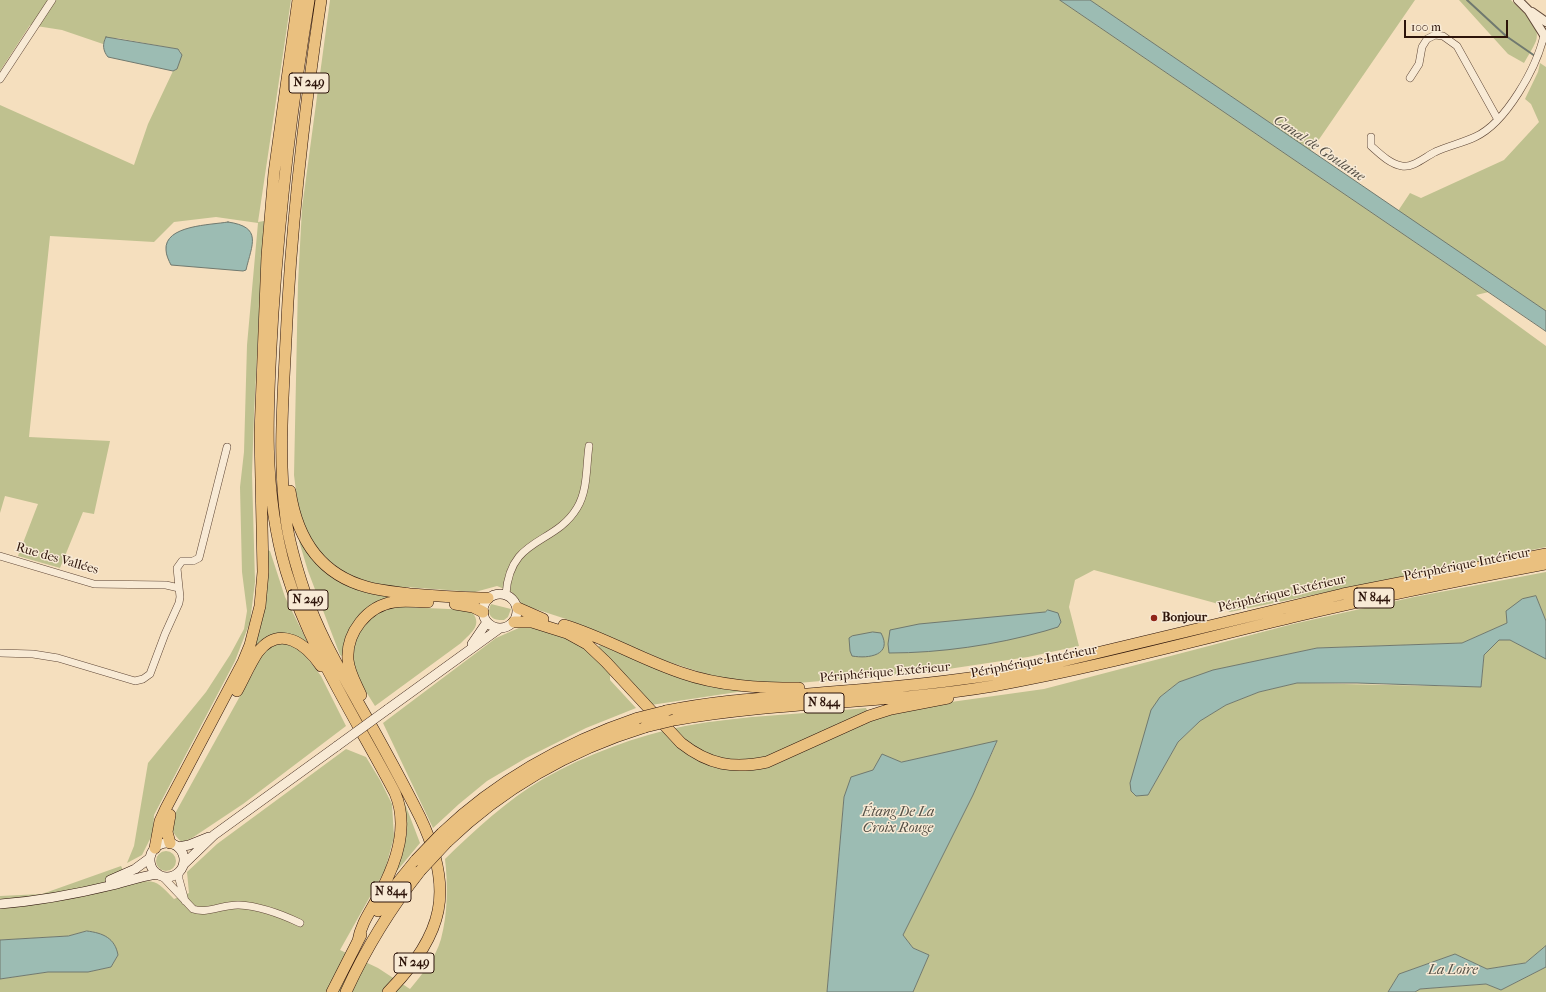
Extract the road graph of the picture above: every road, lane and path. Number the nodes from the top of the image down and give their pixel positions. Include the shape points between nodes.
1 (52, 0) edge
2 (298, 0) edge
3 (309, 0) edge
4 (322, 0) edge
5 (1518, 0) edge
6 (1529, 11) junction
7 (1546, 22) edge
8 (1544, 38) edge
9 (1410, 78) dead end
10 (0, 79) edge
11 (1498, 118) junction
12 (1371, 137) dead end
13 (283, 445) junction
14 (589, 446) dead end
15 (227, 447) dead end
16 (1546, 554) edge
17 (0, 556) edge
18 (1546, 564) edge
19 (179, 588) junction
20 (506, 594) junction
21 (488, 598) junction
22 (518, 608) junction
23 (483, 612) junction
24 (487, 622) junction
25 (514, 622) junction
26 (500, 628) junction
27 (468, 649) junction
28 (0, 653) edge
29 (974, 689) junction
30 (848, 691) junction
31 (641, 722) junction
32 (365, 737) junction
33 (379, 740) junction
34 (214, 835) junction
35 (445, 838) junction
36 (174, 845) junction
37 (152, 853) junction
38 (184, 864) junction
39 (179, 873) junction
40 (160, 875) junction
41 (79, 892) junction
42 (185, 901) junction
43 (0, 904) edge
44 (300, 923) dead end
45 (369, 926) junction
46 (332, 992) edge
47 (346, 992) edge
48 (388, 992) edge

1 - 10 street
2 - 37 highway via 274,173 267,256 260,433 260,606 246,655 163,814
3 - 32 highway, N 249 via 290,132 276,262 269,393 270,495 275,532 294,598
4 - 13 highway, N 249 via 303,127 292,234
5 - 6 street
6 - 7 street
6 - 8 street
8 - 11 street via 1520,93
9 - 11 street via 1419,64 1422,47 1427,40 1435,35 1443,36 1457,46
11 - 12 street via 1475,137 1403,167 1394,164 1371,146
13 - 21 highway via 289,456 292,505 299,529 311,550 328,568 356,584 382,590 460,598
13 - 33 highway, N 249 via 282,473 286,520 305,593 331,652
14 - 20 street via 585,488 578,507 561,526 531,544 521,554 507,583
15 - 19 street via 198,558 179,564 176,574
16 - 30 highway, Périphérique Extérieur / N 844 via 1343,594 1013,672 948,682
17 - 19 street, Rue des Vallées via 94,584 166,585
18 - 29 highway, Périphérique Intérieur / N 844 via 1362,601 1069,670
19 - 28 street via 179,603 154,666 147,677 140,680 128,680 58,658
20 - 21 main road via 496,593
20 - 22 main road via 514,600
21 - 23 main road
22 - 25 main road
22 - 30 highway via 661,666 704,679 774,688 838,686
23 - 24 main road
23 - 33 highway via 466,605 402,601 377,608 362,620 349,643 348,661
24 - 26 main road
24 - 27 main road
25 - 26 main road
25 - 29 highway via 532,622 567,633 587,644 681,743 709,760 730,765 749,766 767,762 869,716 891,709 962,696
26 - 27 main road
27 - 34 main road, bridge
29 - 31 highway, Périphérique Intérieur / N 844, bridge via 738,710 674,720
30 - 31 highway, Périphérique Extérieur / N 844, bridge via 721,702 666,711
31 - 35 highway, Périphérique Extérieur / N 844 via 583,738 519,772 481,798
32 - 36 highway via 310,652 291,639 271,642 255,657 171,813 166,832
32 - 45 highway, N 249 via 395,793 402,825 392,868
33 - 48 highway, N 249 via 420,816 435,851 441,887 440,905 421,954
34 - 36 main road via 189,845
34 - 38 main road
35 - 45 highway, N 844, bridge via 399,898
35 - 45 highway, Périphérique Extérieur / N 844, bridge via 416,860
36 - 37 main road via 159,845
36 - 38 main road via 183,854
37 - 40 main road via 152,867
37 - 41 main road via 135,869
38 - 39 main road
39 - 40 main road via 171,877
39 - 42 street
40 - 41 main road via 143,876
40 - 42 street
41 - 43 main road
42 - 44 street via 193,909 200,911 238,905 264,909
45 - 46 highway, Périphérique Extérieur / N 844 via 358,940
45 - 47 highway, N 844

